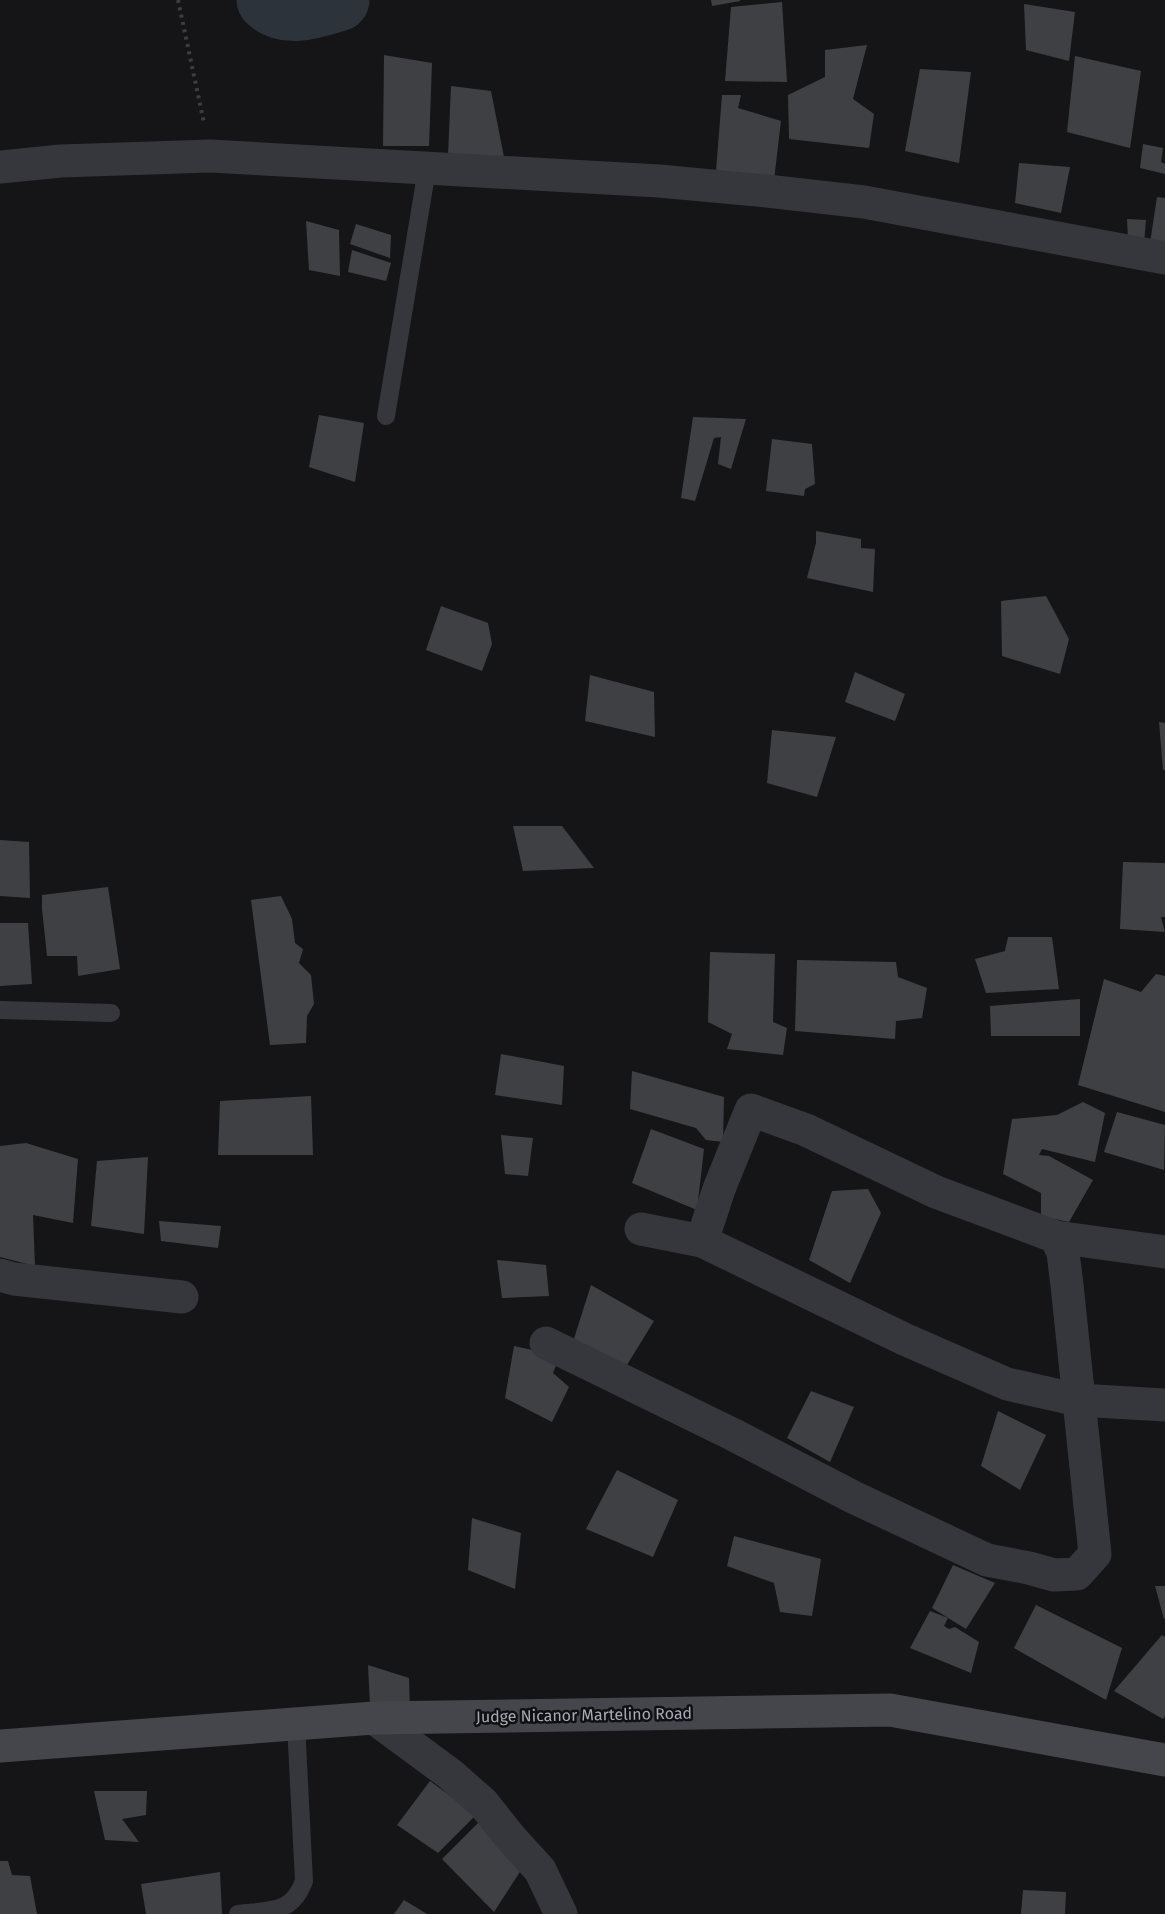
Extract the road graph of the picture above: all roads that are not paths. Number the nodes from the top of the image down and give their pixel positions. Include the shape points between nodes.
1 (0, 167) edge
2 (427, 169) junction
3 (1165, 258) edge
4 (386, 416) dead end
5 (0, 1010) edge
6 (111, 1013) dead end
7 (641, 1229) dead end
8 (1056, 1237) junction
9 (702, 1240) junction
10 (1165, 1252) edge
11 (0, 1275) edge
12 (182, 1297) dead end
13 (546, 1343) dead end
14 (1078, 1400) junction
15 (1165, 1405) edge
16 (374, 1718) junction
17 (296, 1724) junction
18 (0, 1746) edge
19 (1165, 1760) edge
20 (238, 1914) edge
21 (561, 1914) edge

1 - 2 street via 210,156
2 - 3 street via 659,182 853,201
2 - 4 lane
5 - 6 lane
7 - 9 street
8 - 9 street via 936,1192 806,1130 751,1110
8 - 10 street
8 - 14 street via 1063,1252
9 - 14 street via 904,1339 1007,1384
11 - 12 street
13 - 14 street via 987,1560 1054,1575 1077,1574 1095,1554
14 - 15 street
16 - 17 street, Judge Nicanor Martelino Road
16 - 19 street, Judge Nicanor Martelino Road via 890,1710
16 - 21 street via 483,1803 540,1870
17 - 18 street, Judge Nicanor Martelino Road
17 - 20 lane via 304,1881 288,1908

